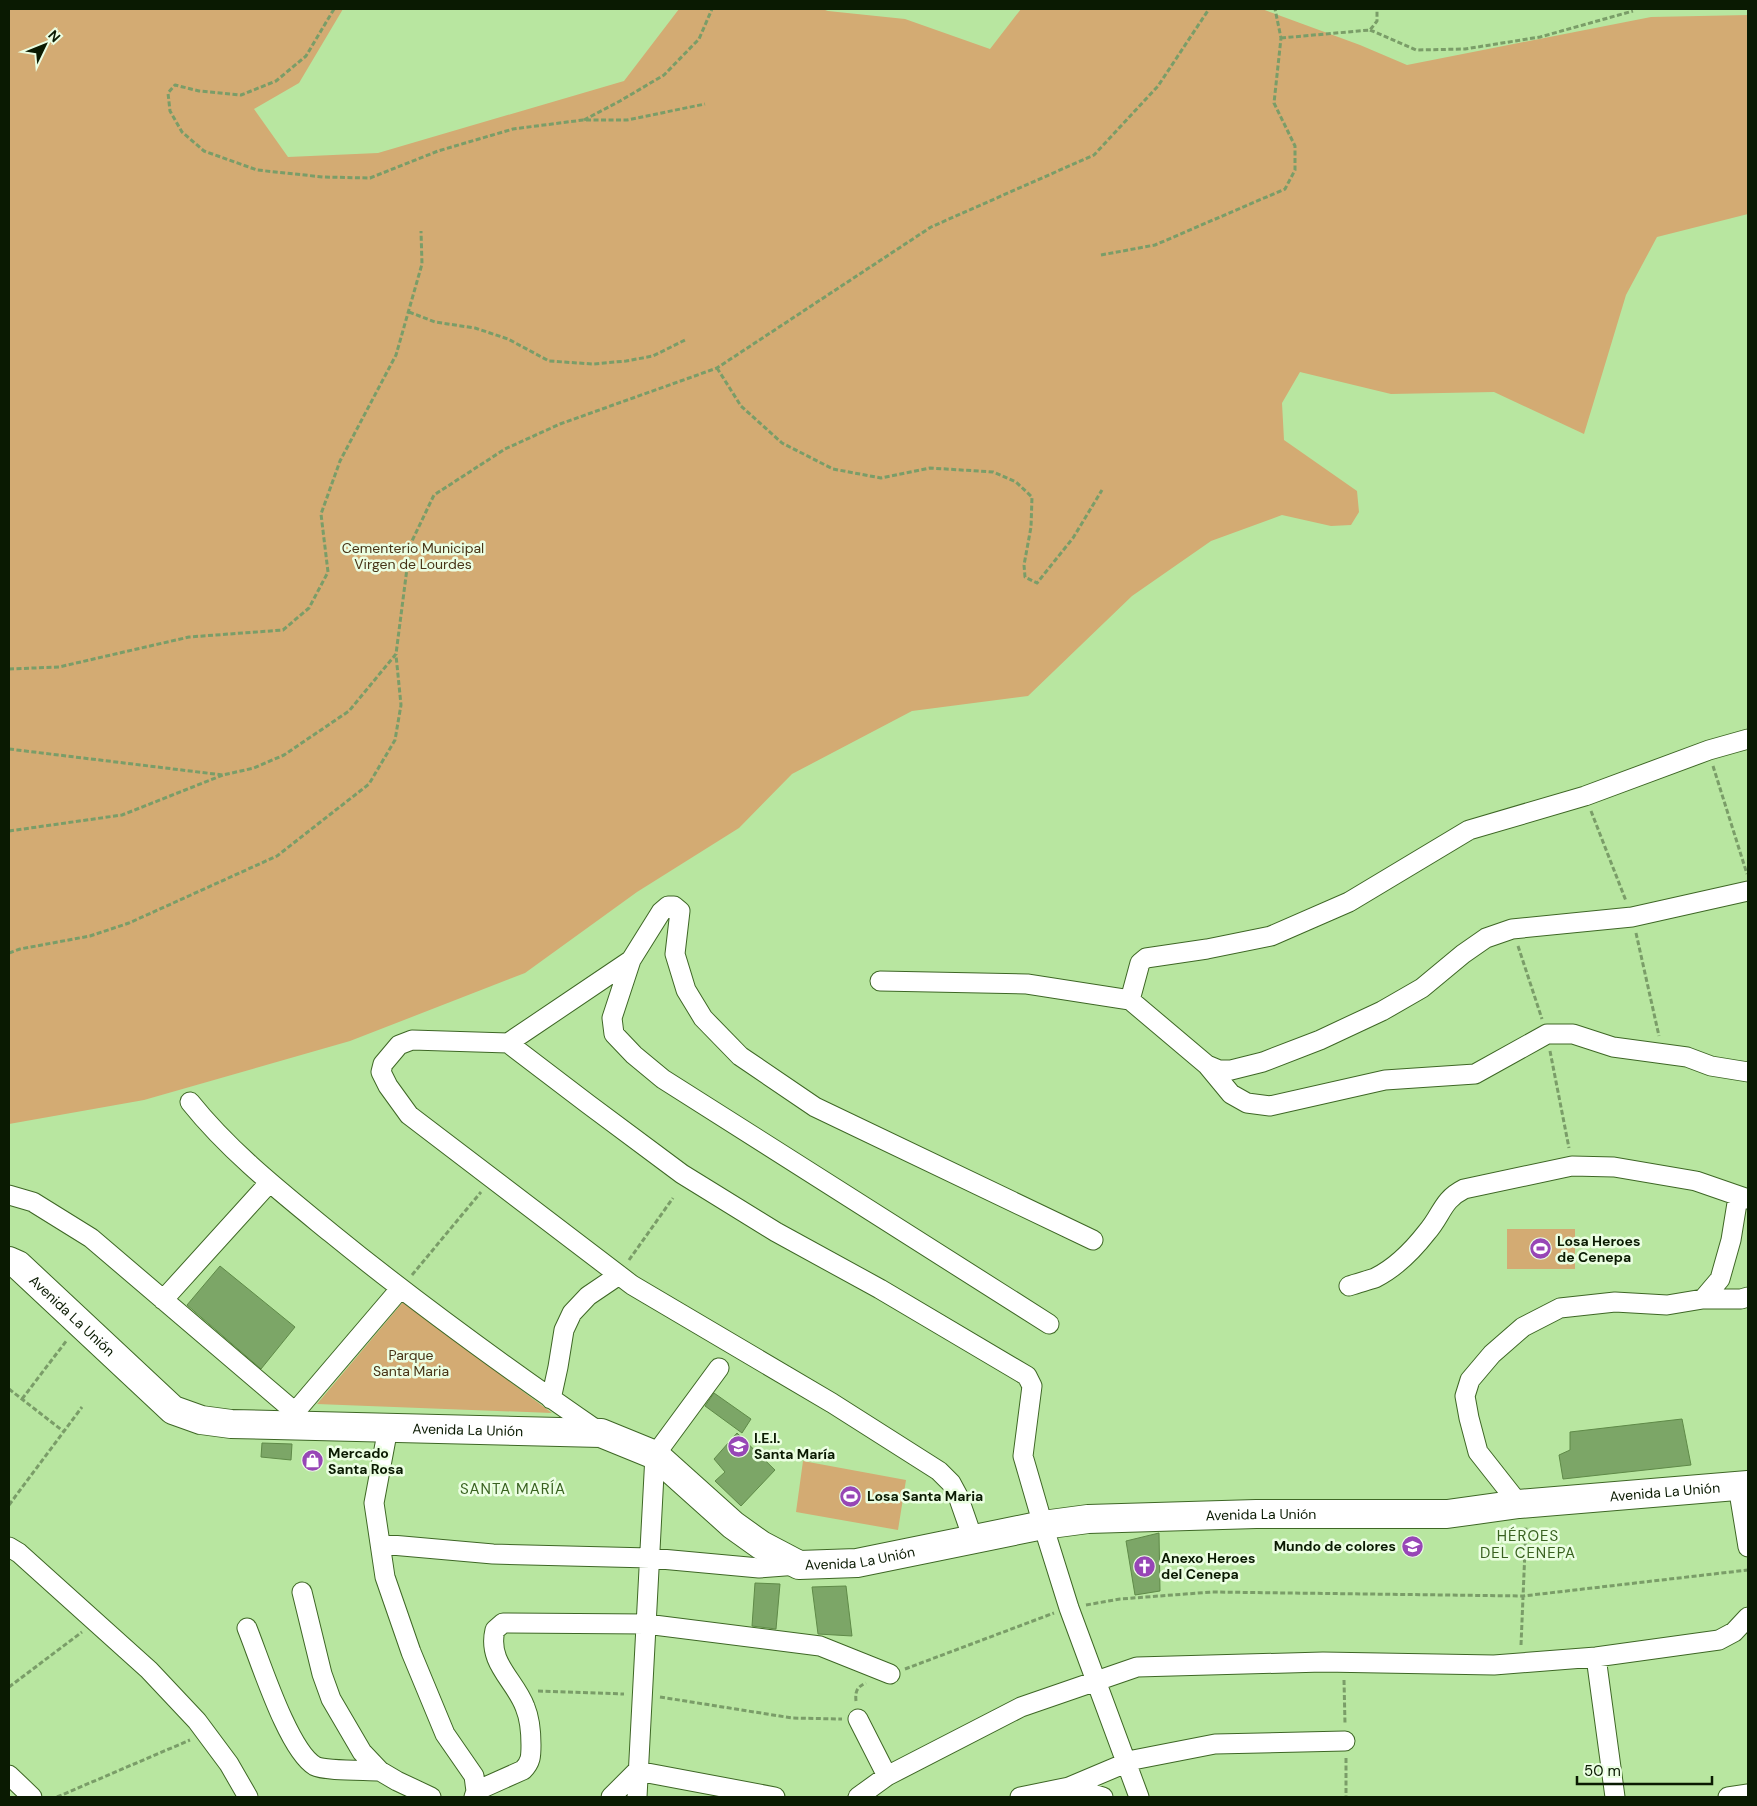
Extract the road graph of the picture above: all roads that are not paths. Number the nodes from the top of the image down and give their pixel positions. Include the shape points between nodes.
1 (1748, 739) edge
2 (1748, 891) edge
3 (631, 960) junction
4 (880, 981) dead end
5 (1130, 1000) junction
6 (508, 1043) junction
7 (1207, 1065) junction
8 (1748, 1072) edge
9 (190, 1102) dead end
10 (269, 1183) junction
11 (9, 1195) edge
12 (1743, 1198) edge
13 (1093, 1240) dead end
14 (9, 1260) edge
15 (619, 1275) junction
16 (1349, 1286) dead end
17 (400, 1289) junction
18 (1748, 1297) edge
19 (1703, 1299) junction
20 (163, 1300) junction
21 (1049, 1324) dead end
22 (720, 1368) dead end
23 (551, 1399) junction
24 (299, 1419) junction
25 (388, 1428) junction
26 (601, 1433) junction
27 (655, 1455) junction
28 (1743, 1485) edge
29 (1519, 1504) junction
30 (1042, 1525) junction
31 (973, 1539) junction
32 (380, 1544) junction
33 (9, 1547) edge
34 (1748, 1547) edge
35 (650, 1558) junction
36 (799, 1565) junction
37 (302, 1592) dead end
38 (1748, 1618) edge
39 (646, 1624) junction
40 (247, 1628) dead end
41 (1596, 1657) junction
42 (890, 1674) road end
43 (1097, 1681) junction
44 (858, 1719) road end
45 (1345, 1741) dead end
46 (1126, 1763) junction
47 (380, 1771) junction
48 (638, 1771) junction
49 (9, 1775) edge
50 (887, 1776) junction
51 (1069, 1787) junction
52 (475, 1794) edge
53 (1748, 1794) edge
54 (32, 1797) edge
55 (248, 1797) edge
56 (431, 1797) edge
57 (611, 1797) edge
58 (636, 1797) edge
59 (776, 1797) edge
60 (858, 1797) edge
61 (1020, 1797) edge
62 (1103, 1797) edge
63 (1140, 1797) edge
64 (1615, 1797) edge
65 (1728, 1797) edge

1 - 5 street via 1708,750 1585,796 1469,830 1348,902 1271,936 1146,958 1140,963
2 - 7 street via 1632,916 1512,929 1486,938 1422,988 1320,1040 1263,1062 1231,1070
3 - 6 street
3 - 13 street via 661,912 668,906 674,906 680,911 675,954 686,990 703,1018 740,1056 815,1107
3 - 21 street via 612,1018 614,1034 634,1055 663,1079
4 - 5 street via 1027,984
5 - 7 street
6 - 15 street via 412,1040 400,1044 383,1064 381,1072 409,1115
6 - 30 street via 682,1174 776,1232 1027,1376 1032,1386 1023,1456
7 - 8 street via 1231,1094 1247,1103 1270,1106 1385,1080 1475,1074 1547,1034 1573,1034 1613,1047 1686,1057 1711,1066
9 - 10 street via 209,1126
10 - 17 street
10 - 20 street
11 - 20 street via 33,1202 91,1238
12 - 16 street via 1696,1181 1614,1167 1572,1166 1464,1189 1454,1194 1428,1231 1400,1261 1375,1277
12 - 19 street via 1720,1279
14 - 24 main road, Avenida La Unión via 173,1410 201,1420 231,1424
15 - 23 street via 588,1296 572,1313 560,1346
15 - 31 street via 632,1286 832,1403 939,1472 951,1483 958,1496
17 - 23 street
17 - 24 street
18 - 19 street
19 - 29 street via 1667,1305 1615,1302 1560,1308 1523,1326 1492,1354 1470,1380 1465,1396 1468,1418 1478,1452
20 - 24 street
22 - 27 street
23 - 26 street
24 - 25 main road, Avenida La Unión
25 - 26 main road, Avenida La Unión
25 - 32 street via 374,1503
26 - 27 main road, Avenida La Unión
27 - 35 street
27 - 36 main road, Avenida La Unión via 733,1524 762,1545
28 - 29 main road, Avenida La Unión
28 - 34 street
29 - 30 main road, Avenida La Unión via 1447,1514 1256,1514 1088,1519
30 - 31 main road, Avenida La Unión
30 - 43 street
31 - 36 main road, Avenida La Unión via 857,1562
32 - 35 street via 493,1554
32 - 52 street via 385,1577 411,1652 445,1734 474,1776
33 - 55 street via 149,1670 197,1720
35 - 36 street via 759,1568
35 - 39 street
37 - 47 street via 331,1698 362,1752
38 - 41 street via 1734,1632 1719,1640
39 - 42 street via 820,1646
39 - 48 street
39 - 52 street via 503,1623 495,1630 497,1661 525,1706 531,1731 531,1758 523,1770
40 - 47 street via 291,1738 305,1758 316,1767
41 - 43 street via 1494,1665 1323,1662 1137,1667
41 - 64 street
43 - 46 street
43 - 50 street via 1021,1707
44 - 50 street
45 - 46 street via 1215,1744
46 - 51 street
46 - 63 street
47 - 56 street
48 - 57 street
48 - 58 street
48 - 59 street
49 - 54 street
50 - 60 street
51 - 61 street
51 - 62 street
53 - 65 street

